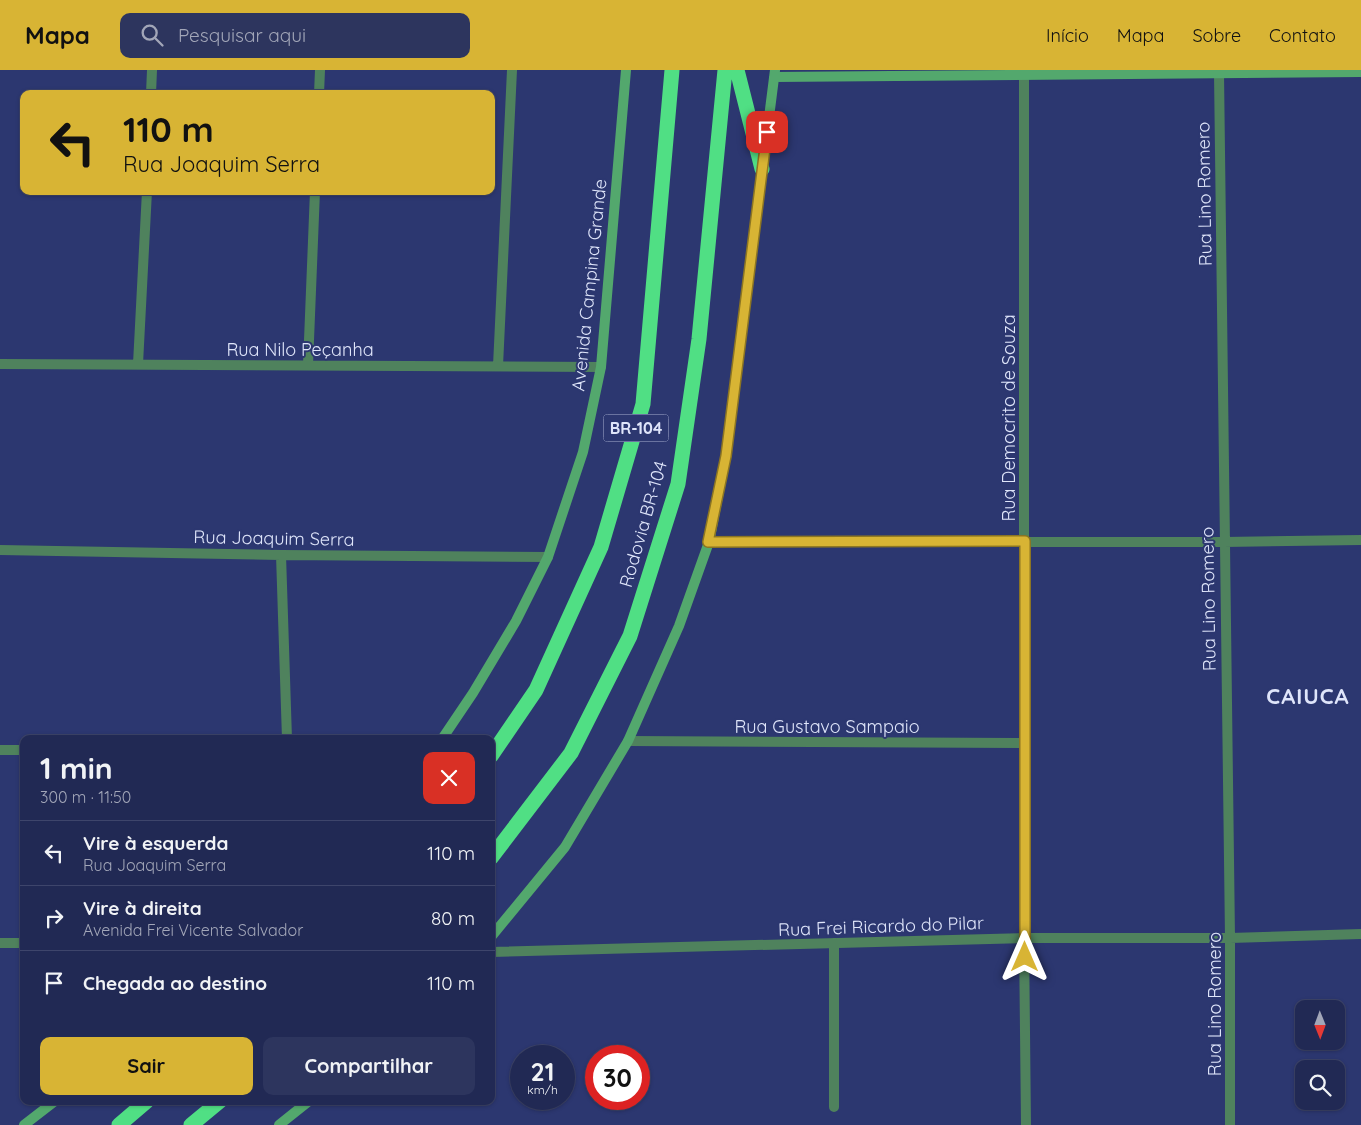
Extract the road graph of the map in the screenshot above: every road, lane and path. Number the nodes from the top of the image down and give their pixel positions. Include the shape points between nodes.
1 (152, 70) edge
2 (320, 70) edge
3 (512, 70) edge
4 (626, 70) edge
5 (672, 70) edge
6 (725, 70) edge
7 (737, 70) edge
8 (1024, 72) edge
9 (1312, 72) edge
10 (1361, 72) edge
11 (775, 73) edge
12 (1219, 73) junction
13 (151, 90) edge
14 (319, 90) edge
15 (762, 170) junction
16 (146, 195) edge
17 (315, 195) edge
18 (0, 364) edge
19 (138, 364) junction
20 (308, 365) junction
21 (498, 366) junction
22 (601, 367) junction
23 (1361, 540) edge
24 (1025, 541) junction
25 (708, 542) junction
26 (1224, 542) junction
27 (0, 550) edge
28 (281, 555) junction
29 (548, 557) junction
30 (287, 735) edge
31 (445, 735) edge
32 (628, 741) junction
33 (1025, 743) junction
34 (0, 750) edge
35 (20, 750) edge
36 (495, 750) edge
37 (495, 853) edge
38 (495, 932) edge
39 (1361, 934) edge
40 (1024, 938) junction
41 (1230, 938) junction
42 (0, 943) edge
43 (20, 943) edge
44 (834, 943) junction
45 (495, 952) edge
46 (50, 1105) edge
47 (142, 1105) edge
48 (215, 1105) edge
49 (304, 1105) edge
50 (834, 1106) dead end
51 (24, 1125) edge
52 (119, 1125) edge
53 (191, 1125) edge
54 (278, 1125) edge
55 (1026, 1125) edge
56 (1230, 1125) edge

1 - 13 street
2 - 14 street
3 - 21 street
4 - 22 main road, Avenida Campina Grande
5 - 36 highway, Rodovia BR-104 / BR-104 via 643,404 601,547 536,690
6 - 37 highway, Rodovia BR-104 / BR-104 via 699,339 678,484 630,636 571,754
7 - 15 highway
8 - 11 main road
8 - 12 main road
8 - 24 street, Rua Democrito de Souza
9 - 10 main road
9 - 12 main road
11 - 15 main road
12 - 26 street, Rua Lino Romero
15 - 25 main road via 726,456
16 - 19 street
17 - 20 street
18 - 19 street, Rua Nilo Peçanha
19 - 20 street, Rua Nilo Peçanha
20 - 21 street, Rua Nilo Peçanha
21 - 22 street, Rua Nilo Peçanha
22 - 29 main road, Avenida Campina Grande via 583,452
23 - 26 street
24 - 25 street
24 - 26 street
24 - 33 street, Rua Democrito de Souza
25 - 32 main road via 679,626
26 - 41 street, Rua Lino Romero
27 - 28 street, Rua Joaquim Serra
28 - 29 street, Rua Joaquim Serra
28 - 30 street
29 - 31 main road, Avenida Campina Grande via 516,621
32 - 33 street, Rua Gustavo Sampaio
32 - 38 main road via 565,847
33 - 40 street, Rua Democrito de Souza
34 - 35 street
39 - 41 street, Rua Frei Ricardo do Pilar
40 - 41 street, Rua Frei Ricardo do Pilar
40 - 44 street, Rua Frei Ricardo do Pilar
40 - 55 street, Rua Democrito de Souza
41 - 56 street, Rua Lino Romero
42 - 43 street
44 - 45 street, Rua Frei Ricardo do Pilar
44 - 50 street
46 - 51 main road
47 - 52 highway
48 - 53 highway
49 - 54 main road

